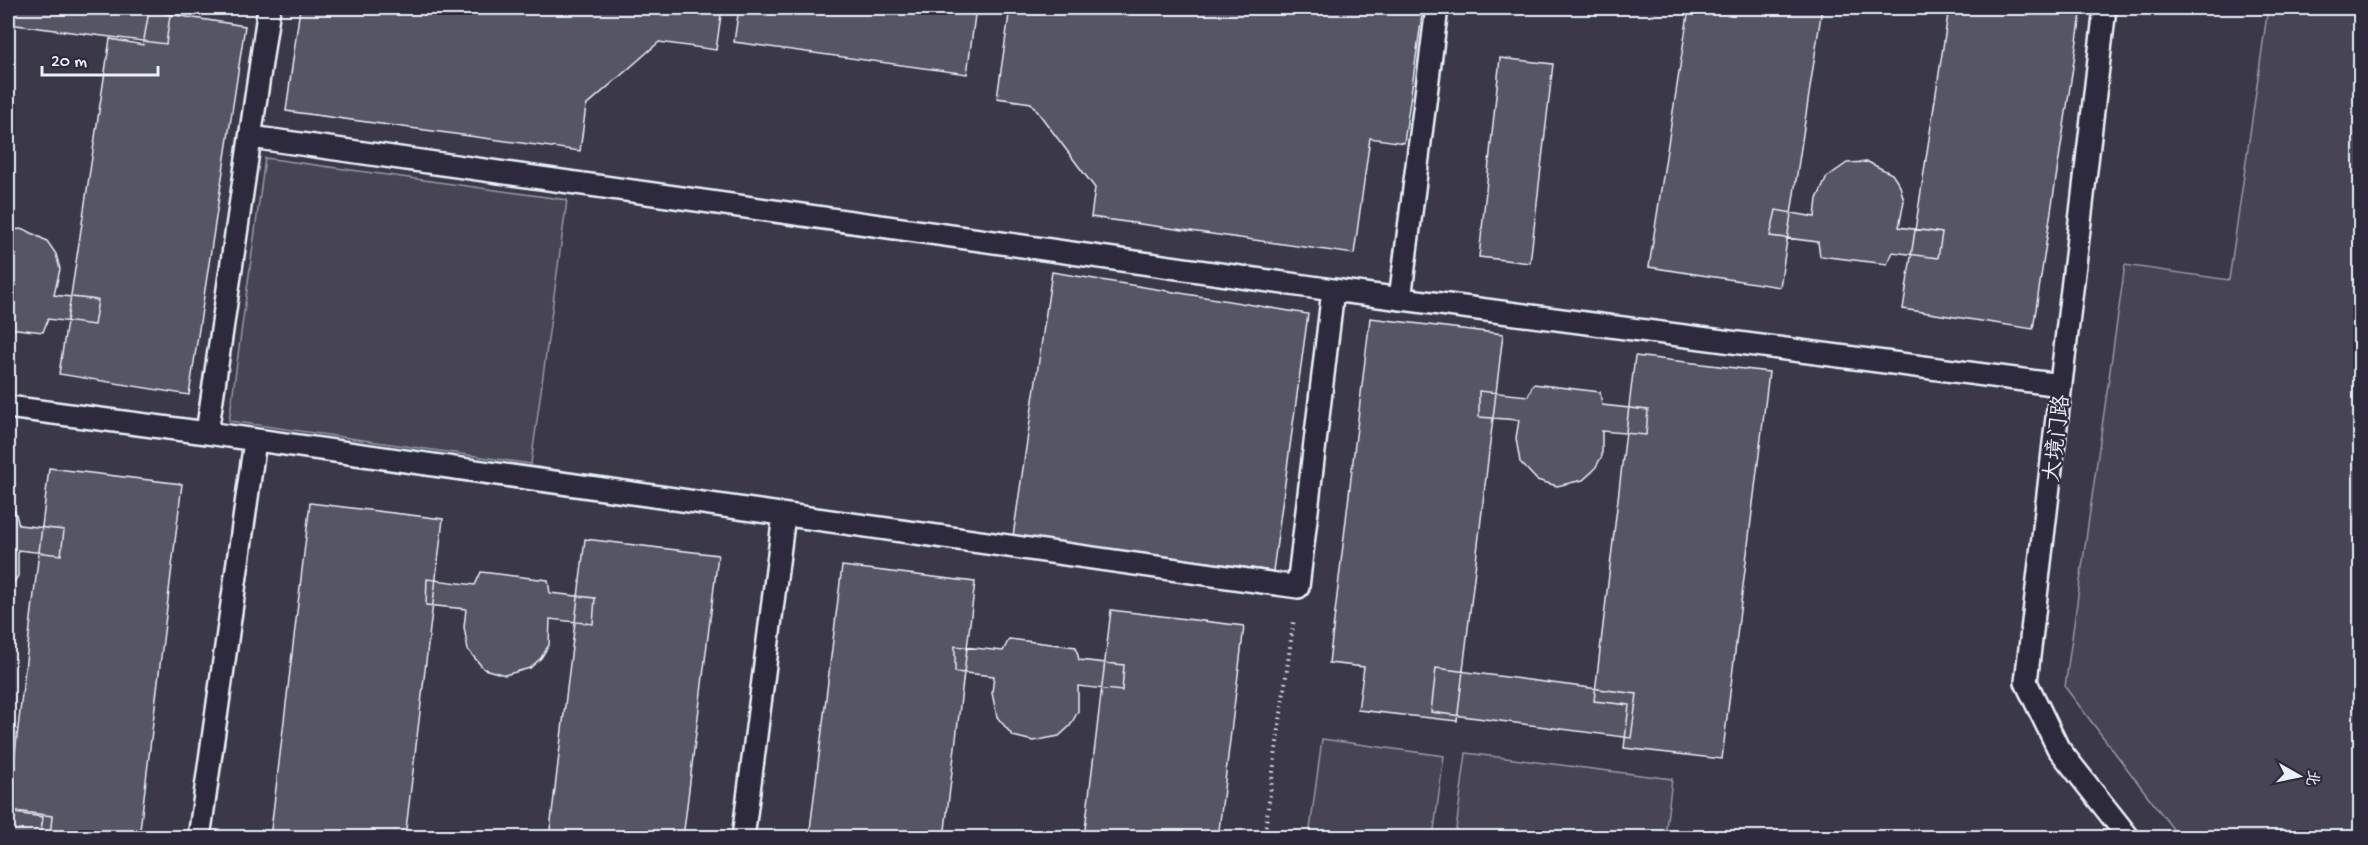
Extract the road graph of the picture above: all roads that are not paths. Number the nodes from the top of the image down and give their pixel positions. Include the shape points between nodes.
1 (269, 8) edge
2 (1437, 8) edge
3 (2105, 8) edge
4 (251, 137) junction
5 (1333, 290) junction
6 (1400, 299) junction
7 (2061, 385) junction
8 (8, 407) edge
9 (207, 434) junction
10 (255, 441) junction
11 (784, 515) junction
12 (199, 837) edge
13 (743, 837) edge
14 (2129, 837) edge

1 - 4 lane
2 - 6 lane
3 - 7 lane, 大境门路
4 - 5 lane
4 - 9 lane
5 - 6 lane
5 - 11 lane via 1298,587
6 - 7 lane
7 - 14 lane, 大境门路 via 2026,682 2058,748
8 - 9 lane
9 - 10 lane
10 - 11 lane
10 - 12 lane
11 - 13 lane

